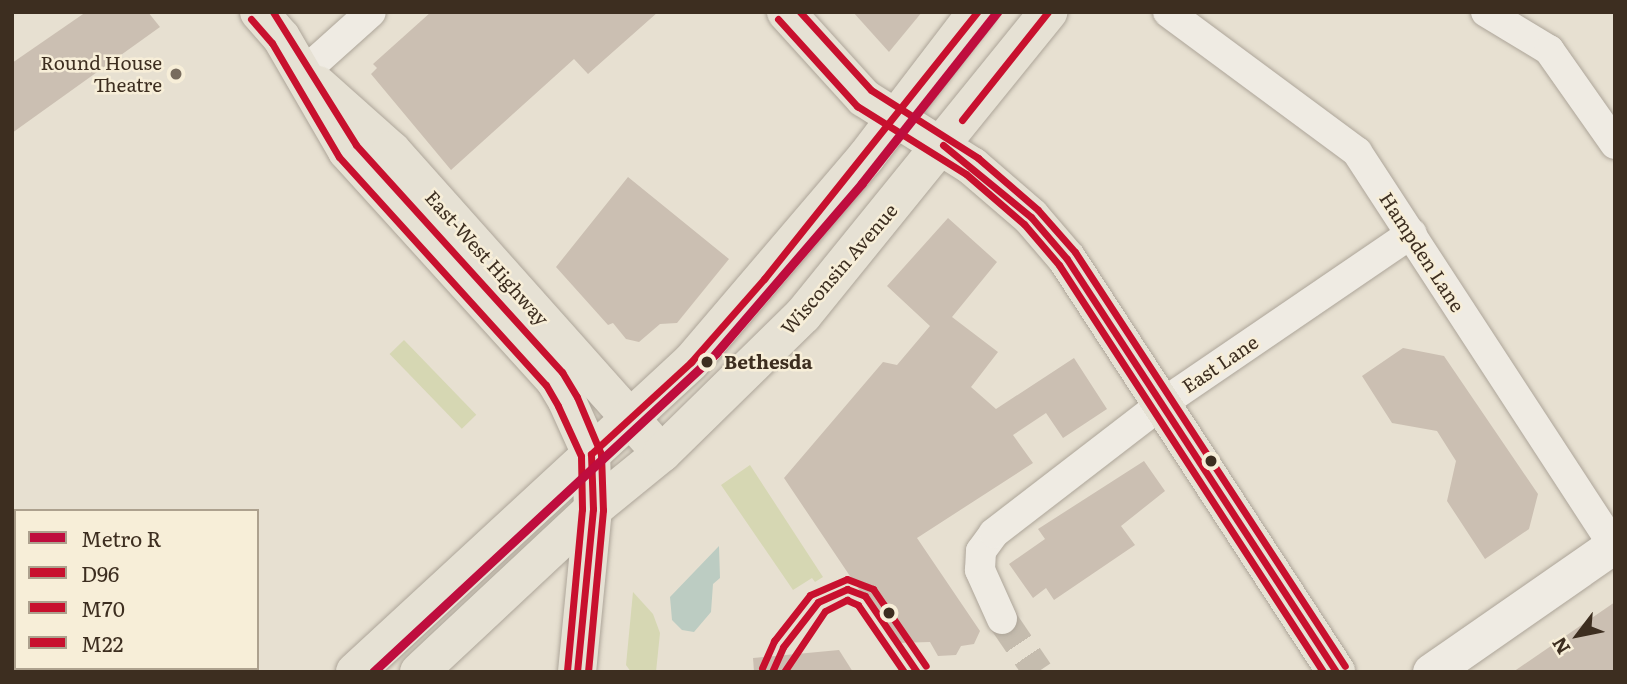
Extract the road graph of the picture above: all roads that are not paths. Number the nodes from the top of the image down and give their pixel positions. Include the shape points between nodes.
1 (260, 12) edge
2 (371, 12) edge
3 (786, 12) edge
4 (977, 12) edge
5 (1048, 12) edge
6 (1168, 12) edge
7 (1486, 12) edge
8 (303, 73) junction
9 (898, 117) junction
10 (1615, 144) edge
11 (943, 145) junction
12 (1412, 233) junction
13 (1163, 403) junction
14 (631, 420) junction
15 (662, 453) junction
16 (591, 454) junction
17 (593, 509) junction
18 (1614, 546) edge
19 (1002, 618) tunnel mouth
20 (355, 672) edge
21 (419, 672) edge
22 (577, 672) edge
23 (1336, 672) edge
24 (1431, 672) edge

1 - 8 main road, East-West Highway
2 - 8 street
3 - 9 main road via 864,98
4 - 9 main road
5 - 11 main road, Wisconsin Avenue
6 - 12 street, Hampden Lane via 1357,152
7 - 10 street via 1549,50
8 - 14 main road, East-West Highway via 391,150
8 - 16 main road, East-West Highway via 347,151 554,379
9 - 11 main road
9 - 14 main road via 691,362
11 - 13 main road via 1031,217 1059,250
11 - 15 main road, Wisconsin Avenue via 803,315
12 - 13 street, East Lane
12 - 18 street, Hampden Lane
13 - 19 street, East Lane via 994,533 979,563 982,582
13 - 23 main road
14 - 15 main road, East-West Highway
14 - 16 main road
15 - 17 main road, Wisconsin Avenue
16 - 17 main road
16 - 20 main road
17 - 21 main road, Wisconsin Avenue
17 - 22 main road
18 - 24 street

